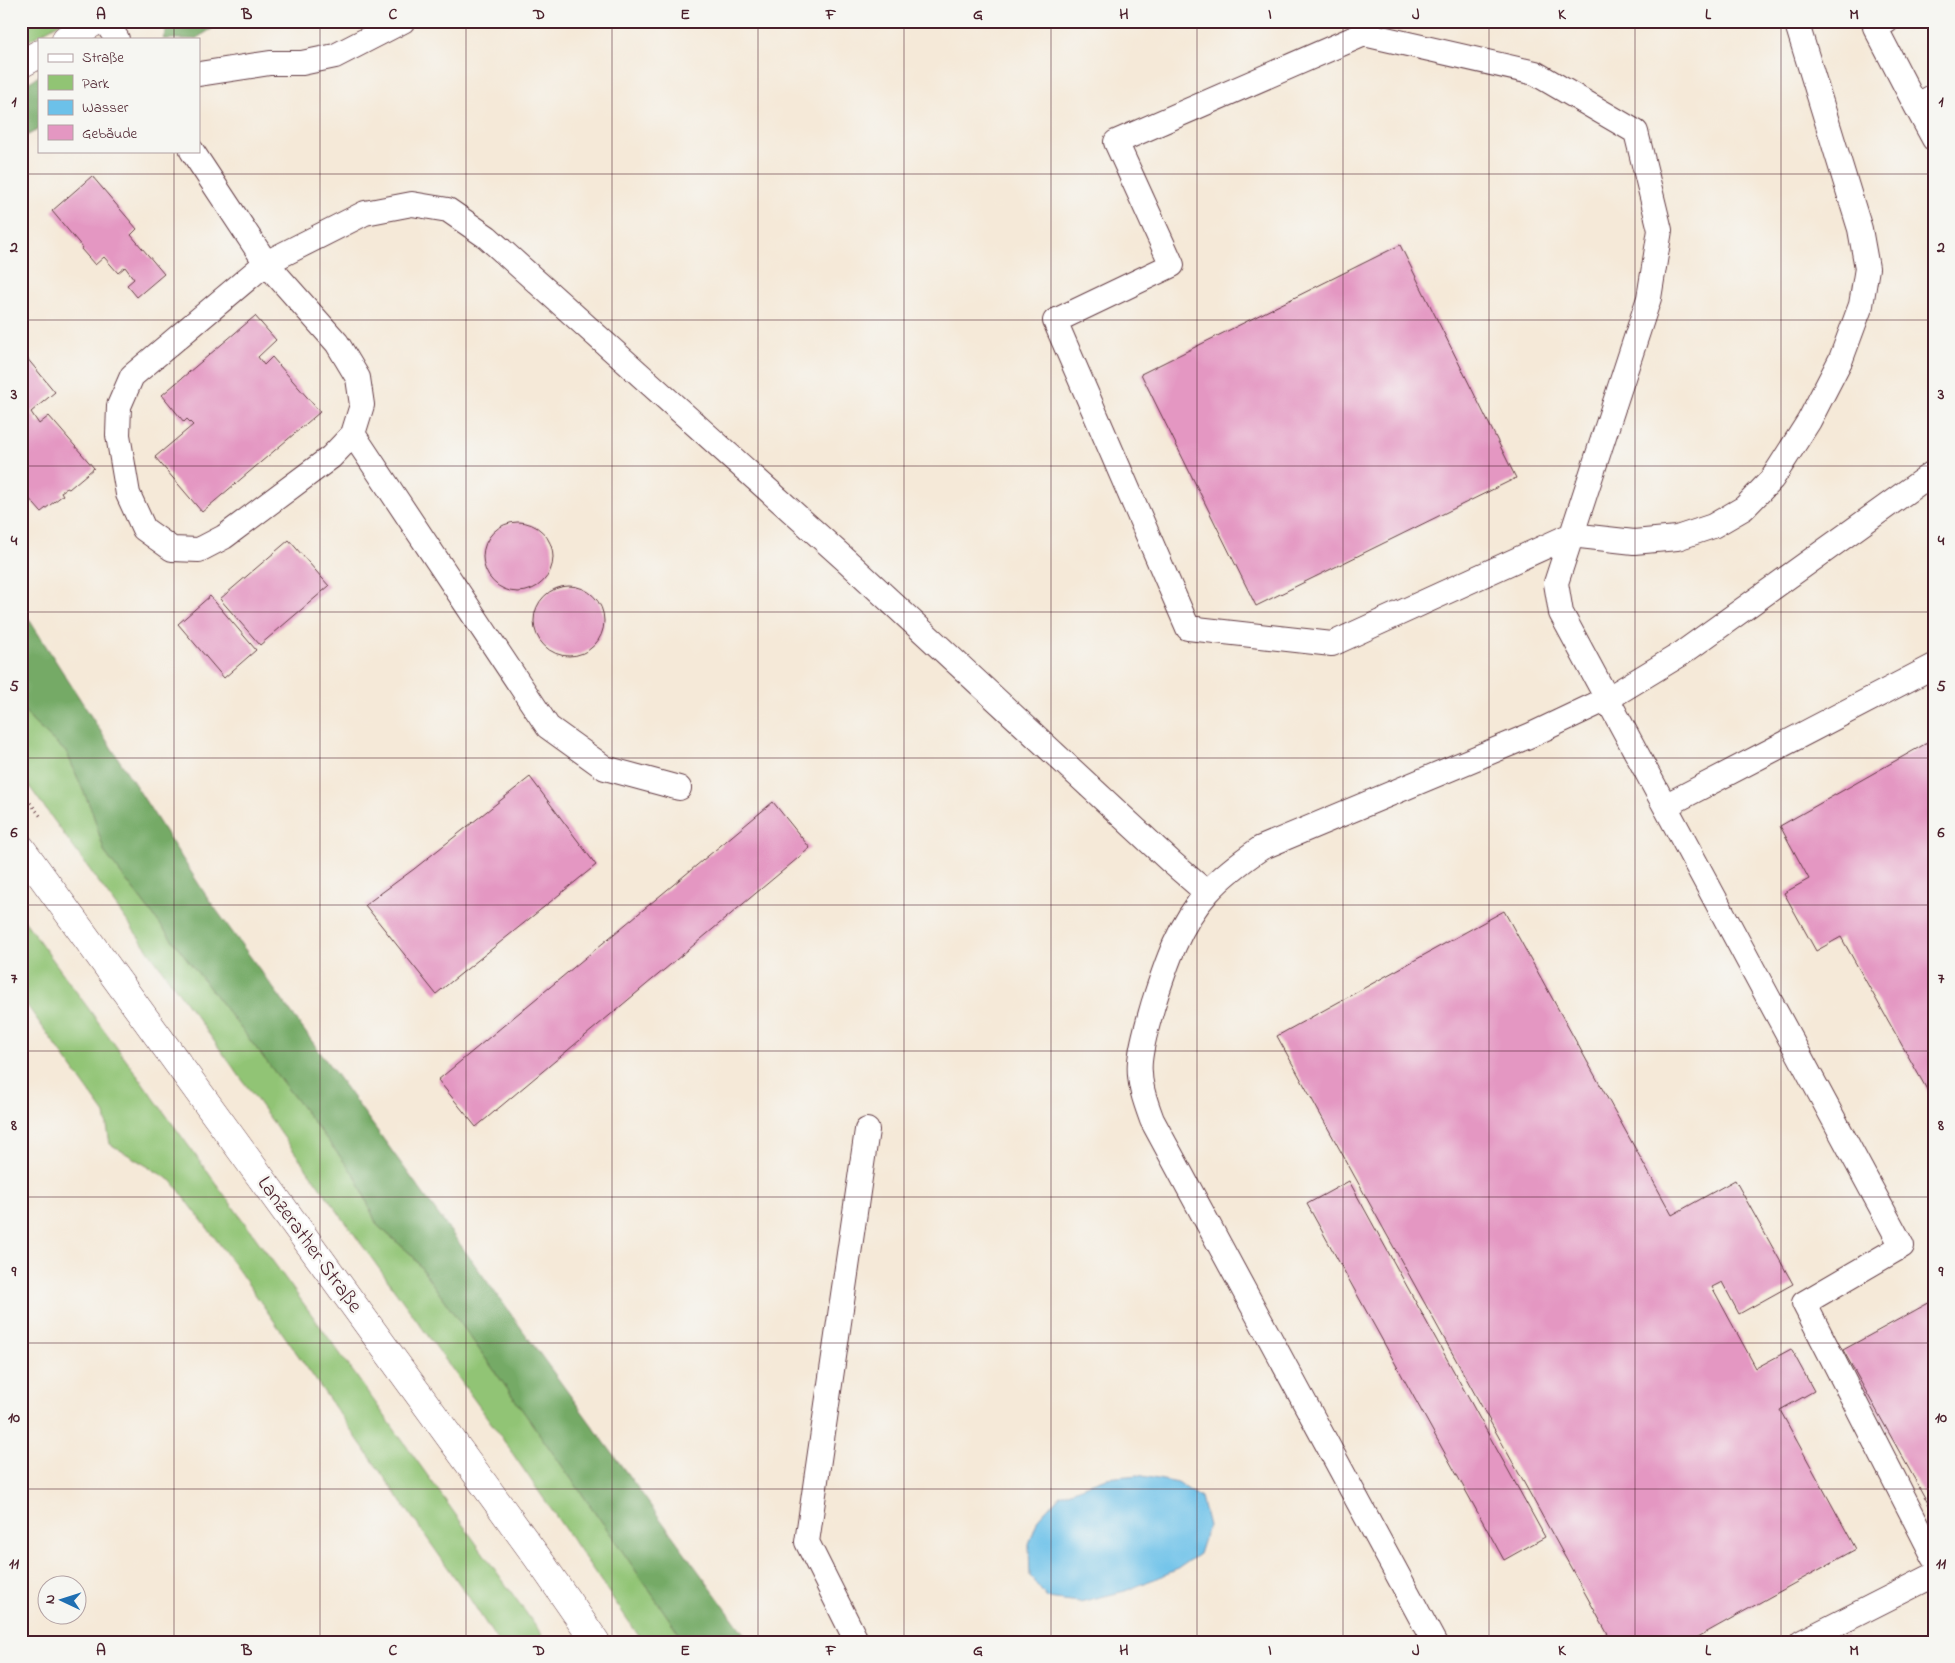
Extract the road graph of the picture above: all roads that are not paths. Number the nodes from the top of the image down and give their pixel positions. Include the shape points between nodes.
1 (96, 21) edge
2 (104, 21) edge
3 (403, 21) edge
4 (1887, 21) edge
5 (1803, 24) edge
6 (68, 38) edge
7 (116, 38) edge
8 (38, 55) edge
9 (21, 64) edge
10 (200, 74) edge
11 (1925, 101) edge
12 (1934, 139) edge
13 (193, 152) edge
14 (266, 263) junction
15 (353, 434) junction
16 (1934, 472) edge
17 (1571, 535) junction
18 (1934, 666) edge
19 (1607, 700) junction
20 (679, 788) dead end
21 (1664, 806) junction
22 (21, 848) edge
23 (1207, 893) junction
24 (868, 1130) dead end
25 (1934, 1557) edge
26 (1934, 1575) edge
27 (596, 1642) edge
28 (857, 1642) edge
29 (1434, 1642) edge
30 (1802, 1642) edge

1 - 6 main road
2 - 7 lane
3 - 10 lane via 334,56 302,63 270,63
4 - 11 lane via 1875,28
5 - 17 lane via 1860,229 1866,268 1861,305 1841,359 1809,421 1772,479 1744,508 1713,526 1676,538 1634,542
8 - 9 main road
11 - 12 lane
13 - 14 lane
14 - 15 lane via 337,343 358,378 362,406
14 - 15 lane via 132,376 119,406 118,435 128,494 144,529 172,549 199,550 224,537 331,457
14 - 23 lane via 365,214 412,204 448,210 487,237 516,263 847,561
15 - 20 lane via 548,726 605,768
16 - 19 lane via 1680,654
17 - 17 lane via 1649,298 1660,230 1636,132 1535,74 1364,34 1116,142 1172,265 1055,321 1188,628 1332,644
17 - 19 lane via 1556,583 1561,613
18 - 21 lane
19 - 21 lane
19 - 23 lane via 1261,848 1231,869
21 - 25 lane via 1902,1246 1804,1303
22 - 27 main road, Lanzerather Straße
23 - 29 lane via 1181,930 1166,964 1145,1032 1140,1062 1142,1092 1152,1120
24 - 28 lane via 807,1542
26 - 30 lane

